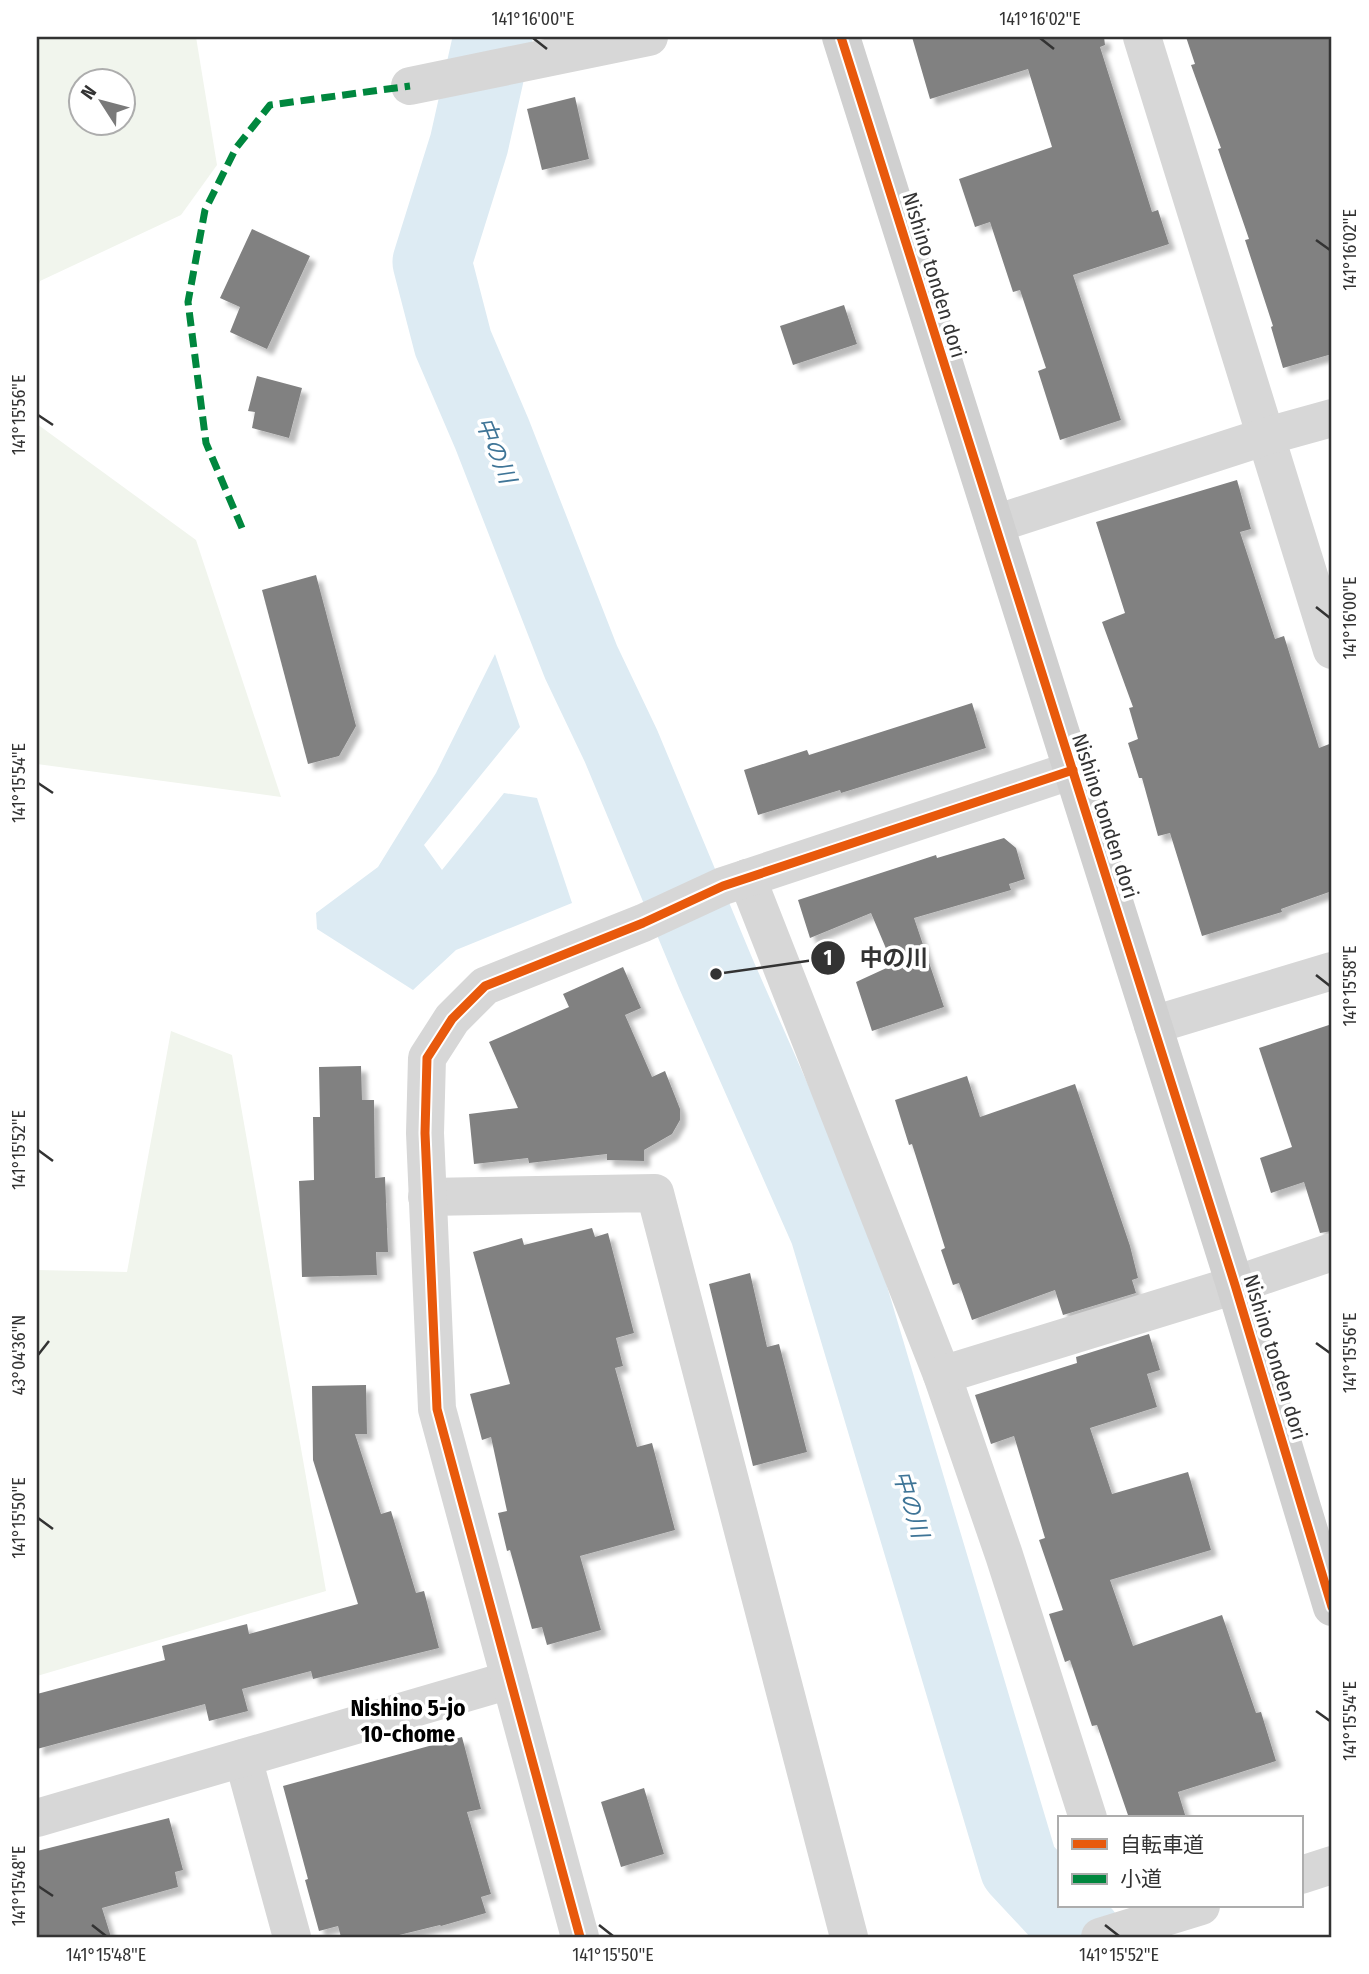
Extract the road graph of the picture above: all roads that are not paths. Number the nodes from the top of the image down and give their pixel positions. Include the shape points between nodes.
1 (649, 37) edge
2 (841, 37) edge
3 (1142, 37) edge
4 (410, 86) dead end
5 (1332, 418) edge
6 (1267, 436) junction
7 (995, 524) junction
8 (1332, 650) edge
9 (1073, 770) junction
10 (735, 882) junction
11 (1332, 971) edge
12 (1153, 1025) junction
13 (428, 1197) junction
14 (1332, 1252) edge
15 (1235, 1285) junction
16 (942, 1375) junction
17 (1332, 1607) edge
18 (510, 1680) junction
19 (243, 1758) junction
20 (1087, 1816) edge
21 (37, 1818) edge
22 (1191, 1908) edge
23 (1150, 1916) edge
24 (292, 1937) edge
25 (580, 1937) edge
26 (849, 1937) edge
27 (1100, 1937) edge

1 - 4 street
2 - 7 street, Nishino tonden dori
3 - 6 street
5 - 6 street
6 - 7 street
6 - 8 street
7 - 9 street, Nishino tonden dori
9 - 10 street
9 - 12 street, Nishino tonden dori
10 - 13 street via 485,986 452,1019 427,1058
10 - 16 street
11 - 12 street
12 - 15 street, Nishino tonden dori
13 - 18 street via 438,1409
13 - 26 street via 655,1193
14 - 15 street
15 - 16 street
15 - 17 street, Nishino tonden dori
16 - 20 street
18 - 19 street
18 - 25 street
19 - 21 street
19 - 24 street
22 - 23 street
23 - 27 street

